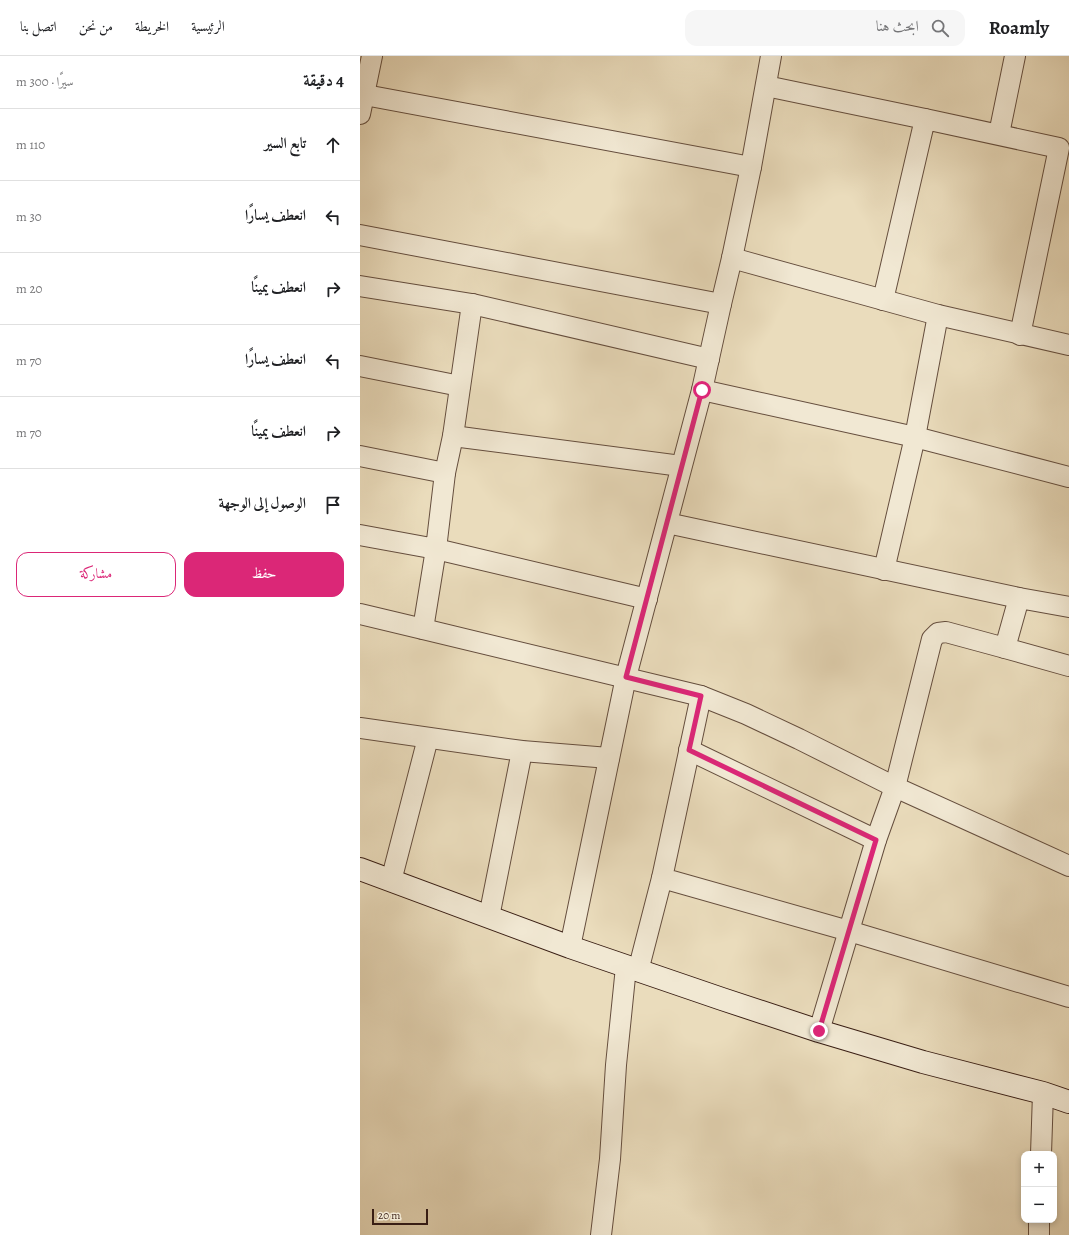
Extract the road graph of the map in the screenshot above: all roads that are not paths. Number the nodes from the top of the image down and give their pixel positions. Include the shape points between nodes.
1 (372, 56) edge
2 (771, 56) edge
3 (1016, 56) edge
4 (766, 86) junction
5 (362, 95) edge
6 (360, 114) edge
7 (925, 119) junction
8 (999, 134) junction
9 (1064, 149) edge
10 (752, 167) junction
11 (360, 235) edge
12 (732, 258) junction
13 (360, 286) edge
14 (883, 300) junction
15 (472, 304) junction
16 (721, 304) junction
17 (938, 315) junction
18 (1020, 334) junction
19 (1069, 345) edge
20 (709, 359) junction
21 (360, 366) edge
22 (460, 386) junction
23 (702, 390) junction
24 (453, 436) junction
25 (915, 437) junction
26 (360, 456) edge
27 (681, 466) junction
28 (445, 473) junction
29 (1069, 477) edge
30 (667, 524) junction
31 (360, 535) edge
32 (436, 549) junction
33 (884, 570) junction
34 (1019, 598) junction
35 (647, 599) junction
36 (1069, 607) edge
37 (360, 614) edge
38 (424, 628) junction
39 (1005, 648) junction
40 (1069, 666) edge
41 (626, 677) junction
42 (701, 696) junction
43 (360, 728) edge
44 (428, 738) junction
45 (689, 750) junction
46 (522, 751) junction
47 (609, 758) junction
48 (895, 787) junction
49 (876, 840) junction
50 (1069, 866) edge
51 (360, 869) edge
52 (662, 878) junction
53 (391, 881) junction
54 (489, 917) junction
55 (850, 931) junction
56 (570, 947) junction
57 (632, 969) junction
58 (1069, 997) edge
59 (819, 1031) junction
60 (1043, 1093) junction
61 (1069, 1102) edge
62 (1041, 1151) edge
63 (1039, 1223) edge
64 (601, 1235) edge
65 (1039, 1235) edge

1 - 5 street
2 - 4 street
3 - 8 street
4 - 7 street
4 - 10 street
5 - 6 street
5 - 10 street
7 - 8 street
7 - 14 street
8 - 9 street
9 - 18 street
10 - 12 street
11 - 16 street
12 - 14 street
12 - 16 street
13 - 15 street
14 - 17 street
15 - 20 street
15 - 22 street
16 - 20 street
17 - 18 street
17 - 25 street
18 - 19 street
20 - 23 street
21 - 22 street
22 - 24 street
23 - 25 street
23 - 27 street
24 - 27 street
24 - 28 street
25 - 29 street
25 - 33 street
26 - 28 street
27 - 30 street
28 - 32 street
30 - 33 street
30 - 35 street
31 - 32 street
32 - 35 street
32 - 38 street
33 - 34 street
34 - 36 street
34 - 39 street
35 - 41 street
37 - 38 street
38 - 41 street
39 - 40 street
39 - 48 street via 946,632 938,633 932,640
41 - 42 street
41 - 47 street
42 - 45 street
42 - 48 street via 746,714
43 - 44 street
44 - 46 street
44 - 53 street
45 - 49 street
45 - 52 street
46 - 47 street
46 - 54 street
47 - 56 street
48 - 49 street
48 - 50 street
49 - 55 street
51 - 53 street
52 - 55 street
52 - 57 street
53 - 54 street
54 - 56 street
55 - 58 street
55 - 59 street
56 - 57 street
57 - 59 street
57 - 64 street via 616,1065 610,1159
59 - 60 street via 923,1062
60 - 61 street
60 - 62 street
63 - 65 street

